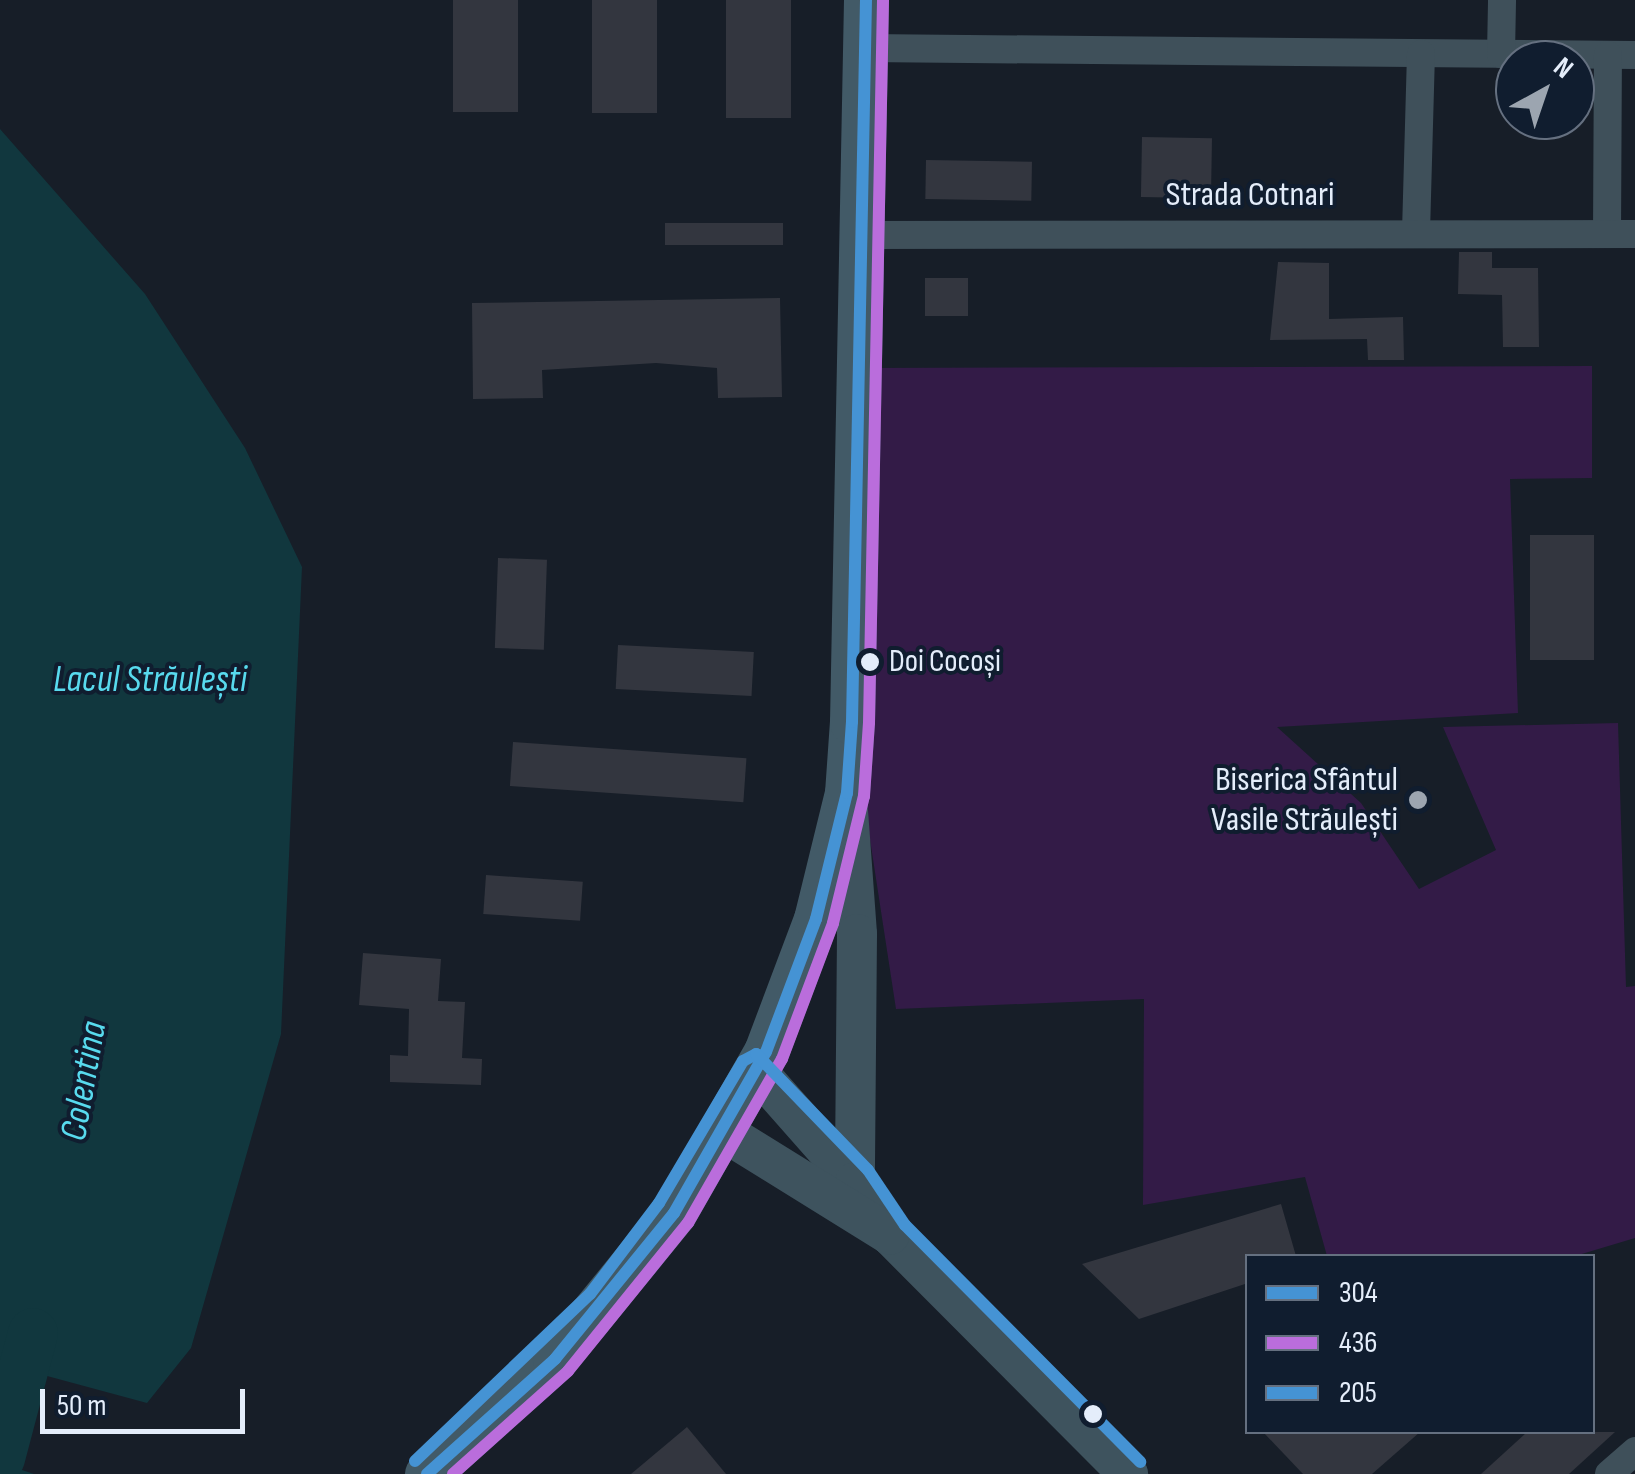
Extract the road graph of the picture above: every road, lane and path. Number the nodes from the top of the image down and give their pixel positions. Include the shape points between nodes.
1 (866, 0) edge
2 (1502, 0) edge
3 (1501, 40) edge
4 (866, 48) junction
5 (1421, 54) junction
6 (1495, 54) edge
7 (1595, 55) edge
8 (1622, 55) edge
9 (1416, 232) junction
10 (1621, 234) edge
11 (864, 235) junction
12 (847, 793) junction
13 (756, 1071) junction
14 (724, 1132) junction
15 (856, 1182) junction
16 (891, 1236) junction
17 (1635, 1451) edge
18 (427, 1474) edge
19 (1128, 1474) edge
20 (1609, 1474) edge

1 - 4 main road
2 - 3 street
4 - 5 street
4 - 11 main road
5 - 6 street
5 - 9 street
7 - 8 street
8 - 10 street
9 - 10 street, Strada Cotnari
9 - 11 street, Strada Cotnari
11 - 12 main road
12 - 13 main road via 802,966
12 - 15 main road via 857,934
13 - 14 main road
13 - 15 main road
14 - 16 main road
14 - 18 main road via 603,1306
15 - 16 main road
16 - 19 main road
17 - 20 street

